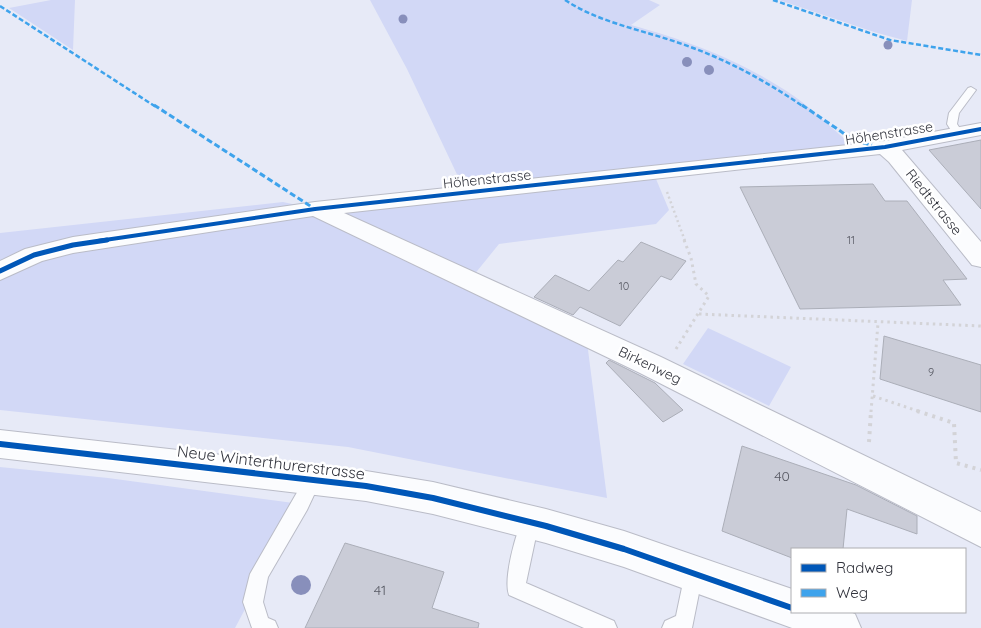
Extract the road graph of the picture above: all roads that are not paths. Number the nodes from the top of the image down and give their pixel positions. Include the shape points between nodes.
1 (971, 90) dead end
2 (981, 129) edge
3 (958, 133) junction
4 (884, 147) junction
5 (315, 209) junction
6 (981, 259) edge
7 (0, 271) edge
8 (0, 444) edge
9 (313, 480) junction
10 (530, 522) junction
11 (981, 530) edge
12 (694, 573) junction
13 (791, 608) edge
14 (804, 613) edge
15 (268, 628) edge
16 (608, 628) edge
17 (672, 628) edge
18 (841, 628) edge

1 - 3 lane via 954,113 952,124
2 - 3 street, Höhenstrasse
3 - 4 street, Höhenstrasse
4 - 5 street, Höhenstrasse
4 - 6 street, Riedtstrasse via 897,157
5 - 7 street, Höhenstrasse via 74,245 34,255
5 - 11 street, Birkenweg via 662,370
8 - 9 street, Neue Winterthurerstrasse
9 - 10 street, Neue Winterthurerstrasse via 433,498
9 - 15 lane via 259,574 253,602 261,625
10 - 12 street, Neue Winterthurerstrasse
10 - 16 lane via 516,588
12 - 13 street, Neue Winterthurerstrasse
12 - 17 lane via 685,622
14 - 18 street

